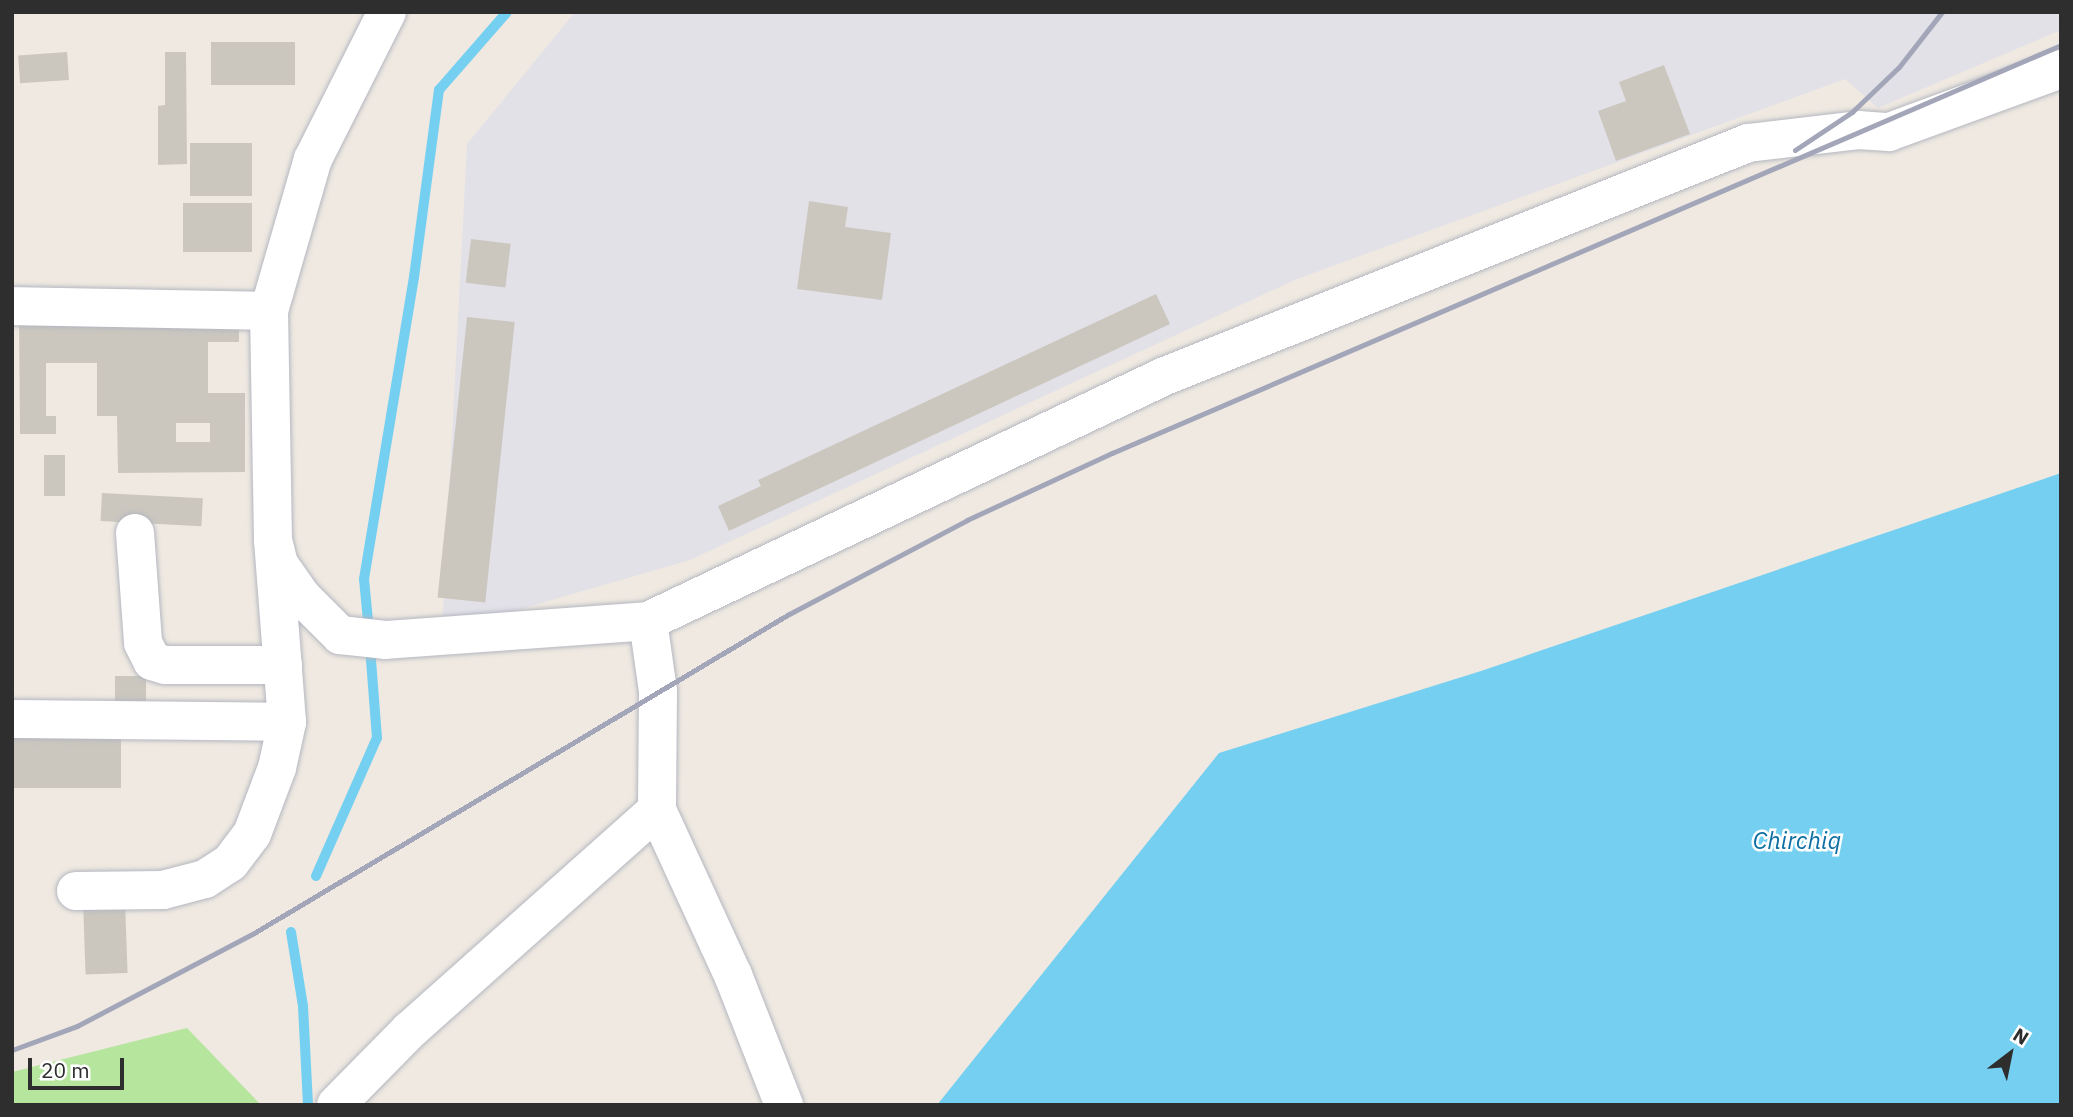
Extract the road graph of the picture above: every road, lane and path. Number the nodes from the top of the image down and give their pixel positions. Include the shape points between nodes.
1 (387, 12) edge
2 (2061, 68) edge
3 (12, 306) edge
4 (269, 311) junction
5 (135, 533) dead end
6 (273, 540) junction
7 (648, 621) junction
8 (283, 665) junction
9 (12, 719) edge
10 (287, 722) junction
11 (657, 810) junction
12 (76, 891) dead end
13 (336, 1105) edge
14 (784, 1105) edge

1 - 4 street via 313,159
2 - 7 street via 1889,132 1858,130 1748,143 1165,376
3 - 4 street
4 - 6 street
5 - 8 street via 143,643 152,661 165,665
6 - 7 street via 279,564 311,607 340,635 369,638
6 - 8 street
7 - 11 street via 658,691
8 - 10 street
9 - 10 street
10 - 12 street via 278,768 252,834 230,863 205,879 163,890
11 - 13 street via 410,1030
11 - 14 street via 733,975

